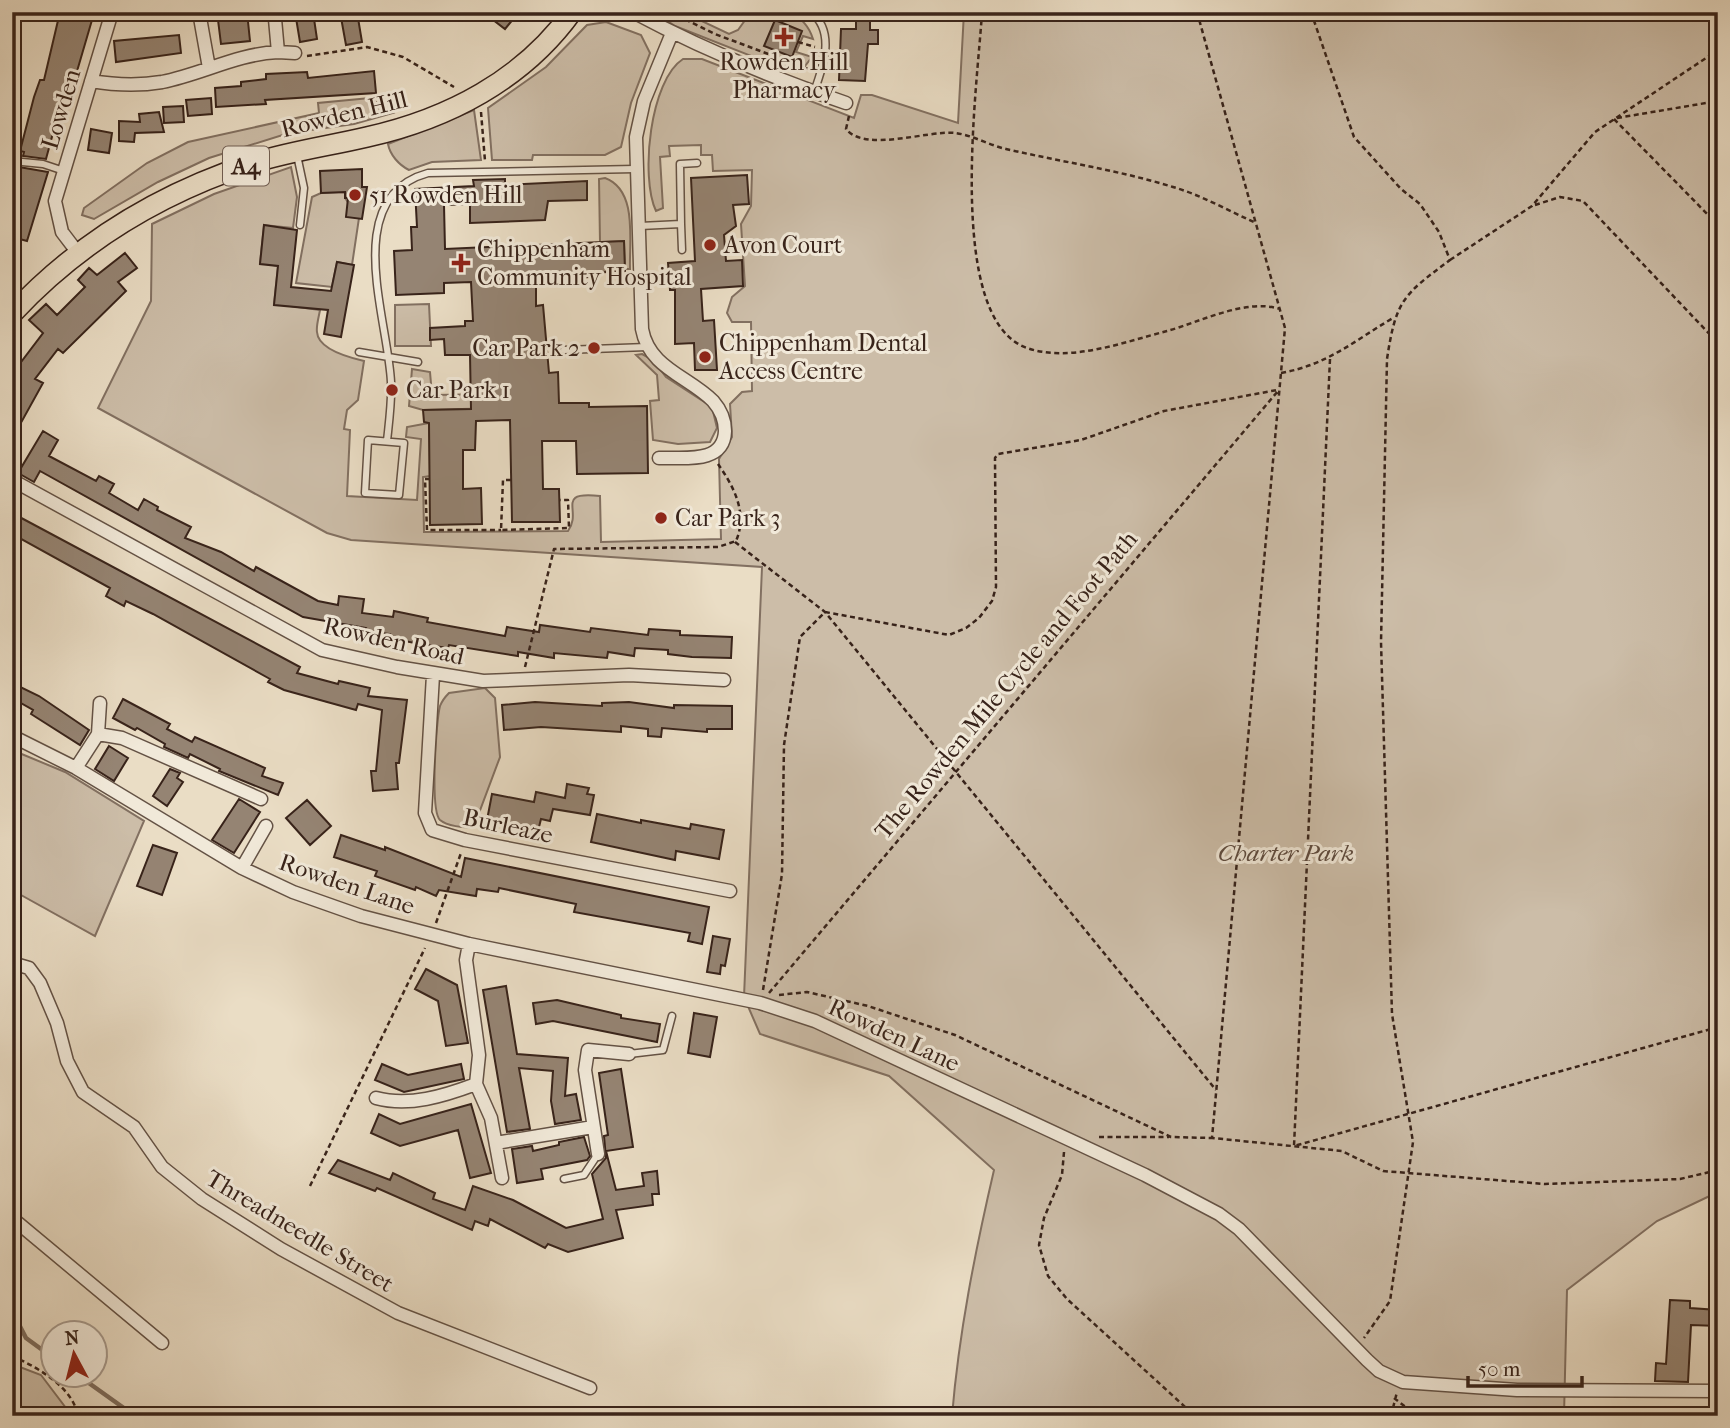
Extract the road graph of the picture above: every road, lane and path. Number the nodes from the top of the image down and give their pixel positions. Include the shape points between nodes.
1 (112, 12) edge
2 (572, 12) edge
3 (634, 12) edge
4 (670, 12) edge
5 (811, 12) edge
6 (982, 12) edge
7 (1197, 12) edge
8 (1311, 12) edge
9 (200, 13) edge
10 (275, 19) dead end
11 (672, 33) junction
12 (798, 42) dead end
13 (825, 50) junction
14 (1718, 51) edge
15 (278, 52) junction
16 (301, 55) joint
17 (209, 68) junction
18 (820, 74) junction
19 (91, 81) junction
20 (814, 92) junction
21 (472, 99) junction
22 (1718, 102) edge
23 (846, 103) joint
24 (1614, 119) junction
25 (975, 139) junction
26 (296, 152) junction
27 (12, 162) edge
28 (697, 163) dead end
29 (635, 169) junction
30 (64, 171) junction
31 (485, 172) junction
32 (1532, 206) junction
33 (681, 223) junction
34 (1256, 223) junction
35 (300, 225) dead end
36 (1718, 225) edge
37 (638, 226) junction
38 (682, 250) dead end
39 (78, 253) junction
40 (1450, 260) junction
41 (1280, 309) junction
42 (12, 314) edge
43 (1393, 318) junction
44 (1718, 343) edge
45 (648, 347) junction
46 (564, 350) dead end
47 (359, 352) dead end
48 (387, 358) junction
49 (1330, 359) junction
50 (418, 362) dead end
51 (1281, 373) junction
52 (1279, 390) junction
53 (387, 441) junction
54 (712, 454) junction
55 (659, 458) dead end
56 (12, 480) edge
57 (430, 480) dead end
58 (511, 480) dead end
59 (560, 500) dead end
60 (501, 530) junction
61 (735, 542) junction
62 (825, 612) junction
63 (433, 674) junction
64 (724, 680) dead end
65 (522, 681) junction
66 (100, 703) dead end
67 (98, 734) junction
68 (12, 736) edge
69 (76, 768) junction
70 (956, 772) junction
71 (261, 799) dead end
72 (266, 826) dead end
73 (465, 840) junction
74 (242, 868) junction
75 (730, 891) dead end
76 (432, 934) junction
77 (469, 944) junction
78 (12, 963) edge
79 (760, 1003) junction
80 (672, 1016) dead end
81 (1718, 1027) edge
82 (629, 1054) joint
83 (476, 1084) junction
84 (1216, 1090) junction
85 (376, 1098) dead end
86 (1408, 1115) junction
87 (593, 1127) junction
88 (1171, 1137) junction
89 (1065, 1138) junction
90 (1212, 1138) junction
91 (496, 1143) junction
92 (1294, 1146) junction
93 (598, 1154) joint
94 (1718, 1170) edge
95 (1410, 1173) junction
96 (502, 1178) dead end
97 (564, 1179) dead end
98 (310, 1186) dead end
99 (12, 1218) edge
100 (162, 1343) dead end
101 (1356, 1349) junction
102 (12, 1356) edge
103 (590, 1388) dead end
104 (1400, 1388) dead end
105 (1718, 1391) edge
106 (1394, 1398) junction
107 (1412, 1412) junction
108 (78, 1416) edge
109 (1195, 1416) edge
110 (1391, 1416) edge
111 (1409, 1416) edge
112 (1458, 1416) edge

1 - 19 street, Lowden
2 - 21 main road, Rowden Hill / A4 via 526,63
3 - 11 street
4 - 18 path
5 - 13 lane via 822,24
6 - 25 path
7 - 34 path
8 - 40 path via 1354,137 1420,204 1439,232
9 - 17 street
10 - 15 street
11 - 20 street
11 - 29 street via 644,101
12 - 13 path
13 - 18 lane
14 - 24 path
15 - 16 street
15 - 17 street
16 - 21 path via 367,47 392,52
17 - 19 street via 141,85
18 - 20 lane
19 - 30 street, Lowden
20 - 23 street
21 - 26 main road, Rowden Hill / A4 via 409,126
21 - 31 path via 485,122
22 - 24 path
23 - 25 path via 846,129 851,135 890,141 943,133
24 - 32 path via 1595,132
24 - 36 path
25 - 34 path via 1175,187
25 - 41 path via 973,230 979,284 992,317 1018,344 1066,353 1245,309
26 - 35 lane via 304,188
26 - 39 main road, Rowden Hill / A4 via 184,190
27 - 30 lane
28 - 33 lane via 680,164
29 - 31 lane
29 - 37 street
30 - 39 street, Lowden via 56,212 62,232
31 - 48 lane via 414,176 386,199 376,265
32 - 40 path
32 - 44 path via 1560,197 1583,201
33 - 37 lane
33 - 38 lane
34 - 41 path
37 - 45 street via 641,316
39 - 42 main road, Rowden Hill / A4
40 - 43 path via 1412,289
41 - 51 path via 1285,328
43 - 49 path
43 - 86 path via 1387,359 1381,642 1392,1014
45 - 46 lane
45 - 54 street via 662,364 718,407 725,431 721,446
47 - 48 lane
48 - 50 lane
48 - 53 lane via 392,383
49 - 51 path
49 - 92 path
51 - 52 path
52 - 62 path via 1164,411 1079,440 997,455 995,593 979,618 959,632 949,635
52 - 70 path, The Rowden Mile Cycle and Foot Path
52 - 84 path
53 - 53 lane via 369,440 365,493 399,495 404,443
54 - 55 street
54 - 61 path via 734,488 739,505
56 - 63 street, Rowden Road via 315,647
57 - 60 path via 425,480 427,530
58 - 60 path via 503,480
59 - 60 path via 568,500 569,528
61 - 62 path
61 - 65 path via 718,547 554,549
62 - 70 path
62 - 79 path via 800,637 783,745 783,861
63 - 65 street, Rowden Road
63 - 73 street, Burleaze via 425,819 432,830
64 - 65 street, Rowden Road via 629,675
66 - 67 street
67 - 69 street
67 - 71 street via 116,736
68 - 69 street, Rowden Lane
69 - 74 street, Rowden Lane
70 - 79 path, The Rowden Mile Cycle and Foot Path
70 - 84 path
72 - 74 street
73 - 75 street, Burleaze
73 - 76 path
74 - 76 street, Rowden Lane via 361,916
76 - 77 street, Rowden Lane
76 - 98 path
77 - 79 street, Rowden Lane
77 - 83 street via 466,960 479,1055
78 - 103 street, Threadneedle Street via 29,968 40,983 67,1062 83,1092 134,1127 162,1167 202,1199 281,1249 398,1313
79 - 88 path via 785,993 807,992 868,1006 955,1035
79 - 89 street, Rowden Lane via 867,1043
80 - 82 lane via 663,1050
81 - 86 path
82 - 87 street via 588,1050 585,1070
83 - 85 street via 421,1100
83 - 91 street
84 - 90 path
86 - 92 path
86 - 95 path via 1413,1142
87 - 91 street
87 - 93 street
88 - 89 path
88 - 90 path
89 - 101 street, Rowden Lane via 1219,1214
89 - 109 path via 1062,1175 1044,1218 1039,1245 1048,1276 1067,1299
90 - 92 path
91 - 96 street
92 - 95 path via 1342,1151 1383,1171
93 - 97 lane via 584,1175
94 - 95 path via 1680,1179 1545,1184
95 - 101 path via 1390,1301
99 - 100 street
101 - 105 street, Rowden Lane via 1379,1371 1403,1382 1517,1390
102 - 108 path via 52,1379 68,1394
104 - 106 path
106 - 107 path
106 - 110 path
107 - 111 path
107 - 112 path via 1440,1408

